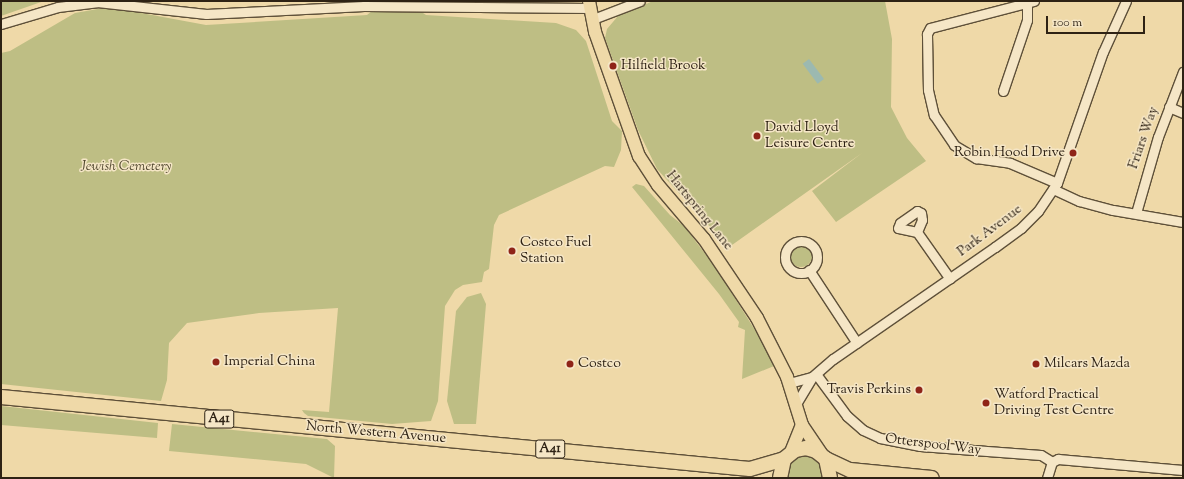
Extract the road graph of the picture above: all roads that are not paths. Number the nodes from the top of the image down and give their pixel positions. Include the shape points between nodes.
1 (640, 1) edge
2 (1126, 1) edge
3 (1030, 3) edge
4 (591, 9) edge
5 (1, 24) edge
6 (1183, 72) edge
7 (1003, 91) dead end
8 (1169, 107) junction
9 (1183, 113) edge
10 (1055, 186) junction
11 (1136, 213) junction
12 (1183, 222) edge
13 (917, 232) dead end
14 (809, 270) dead end
15 (950, 279) junction
16 (857, 343) junction
17 (814, 376) junction
18 (790, 383) junction
19 (1, 397) edge
20 (796, 404) junction
21 (802, 425) junction
22 (788, 455) junction
23 (823, 456) junction
24 (1052, 462) junction
25 (750, 469) junction
26 (1183, 470) edge
27 (763, 478) edge
28 (780, 478) edge
29 (830, 478) edge
30 (932, 478) edge
31 (1047, 478) edge

1 - 4 street
2 - 10 street, Park Avenue via 1103,52
3 - 7 street via 1027,20
3 - 10 street via 930,28 927,34 930,104 947,137 965,153 994,162 1010,163
4 - 5 street via 364,6 206,14 98,2 61,7
4 - 18 main road, Hartspring Lane via 628,131 639,156 658,185 704,239 731,277 757,318
6 - 8 street, Friars Way
8 - 9 street
8 - 11 street, Friars Way
10 - 11 street via 1113,210
10 - 15 street, Park Avenue via 1038,212 1021,228
11 - 12 street
13 - 15 street
14 - 16 street
15 - 16 street, Park Avenue
16 - 17 street, Park Avenue
17 - 18 street, Park Avenue
17 - 20 street, Park Avenue
17 - 24 street, Otterspool Way via 847,416 863,430 880,438 920,446 1041,455
18 - 20 main road, Hartspring Lane
19 - 25 highway, North Western Avenue / A41
20 - 21 main road, Hartspring Lane
21 - 22 main road
21 - 23 main road, Hartspring Lane
22 - 23 highway, North Western Avenue via 806,448
22 - 25 highway, North Western Avenue / A41
22 - 28 highway
23 - 29 highway
23 - 30 highway via 850,470
24 - 26 street via 1058,458
24 - 31 street
25 - 27 highway, North Western Avenue / A41

